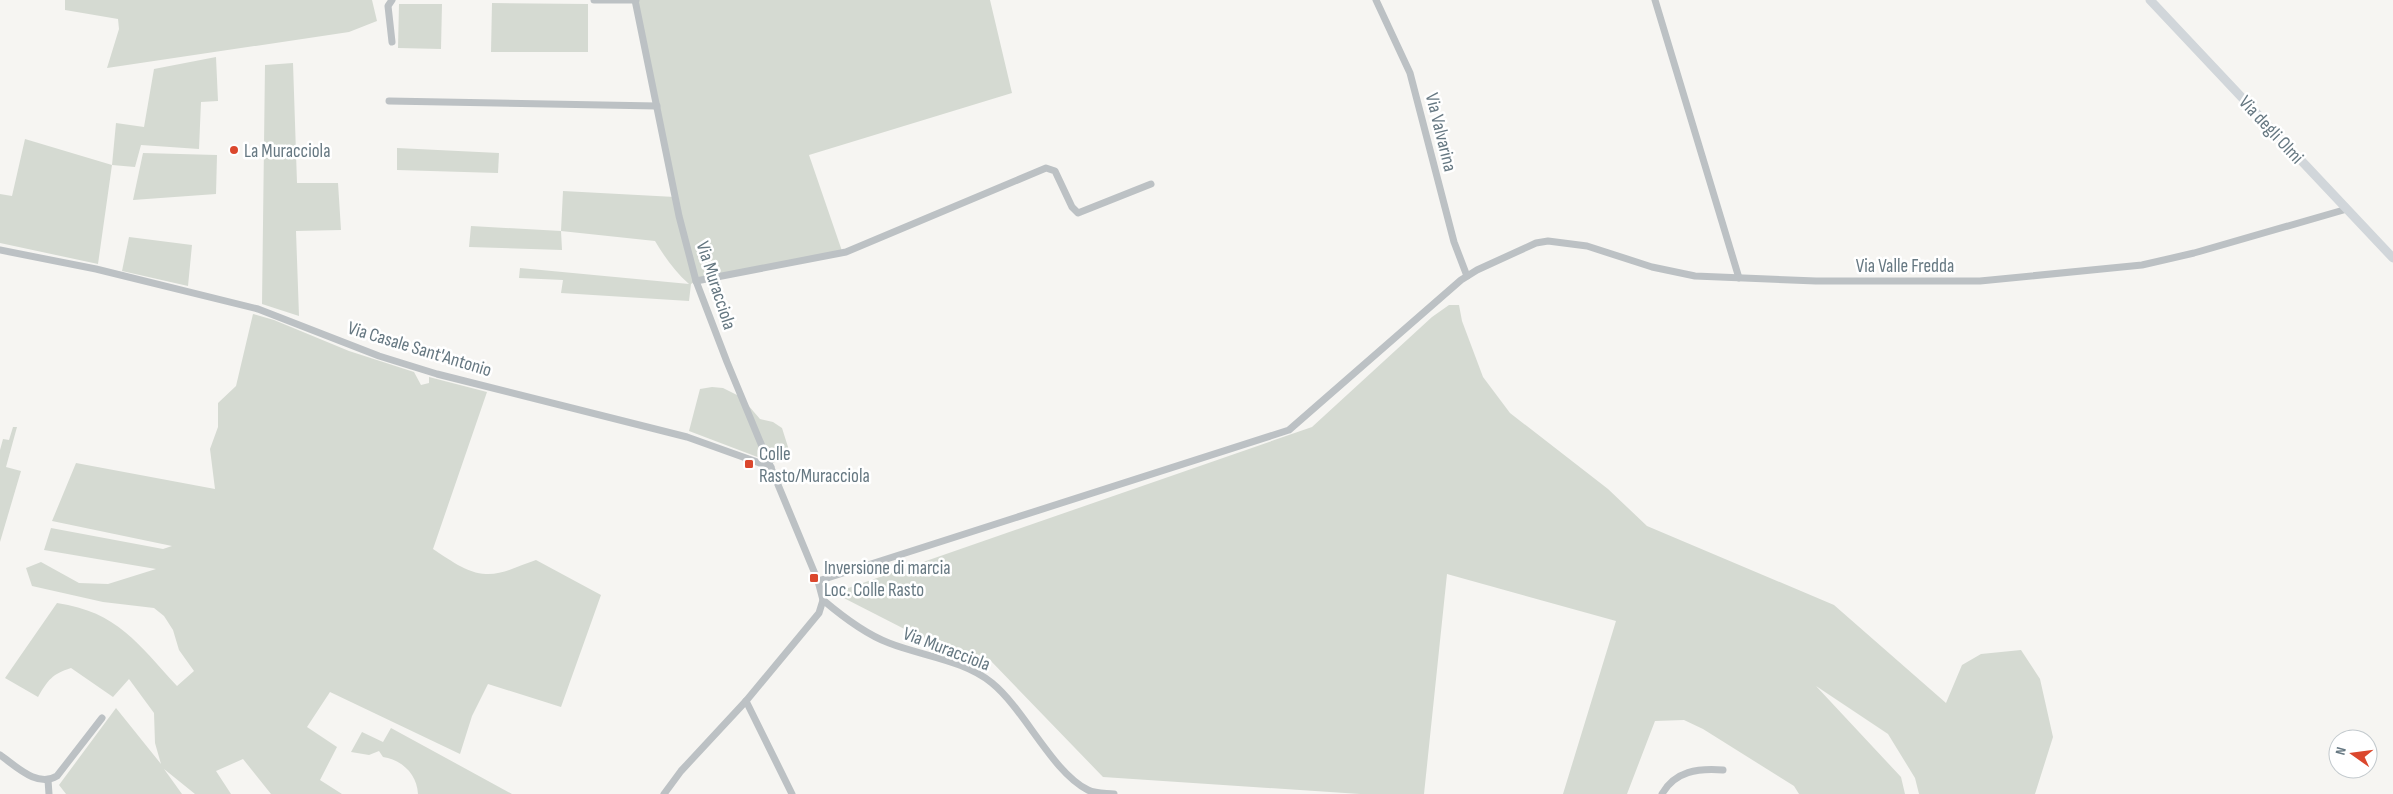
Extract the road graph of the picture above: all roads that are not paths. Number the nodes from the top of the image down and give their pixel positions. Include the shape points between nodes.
1 (392, 0) edge
2 (594, 0) edge
3 (636, 0) edge
4 (1376, 0) edge
5 (1655, 0) edge
6 (2150, 0) edge
7 (392, 42) dead end
8 (389, 101) dead end
9 (657, 106) junction
10 (1151, 184) dead end
11 (2347, 209) junction
12 (0, 250) edge
13 (2393, 258) edge
14 (1467, 276) junction
15 (1739, 278) junction
16 (696, 281) junction
17 (771, 467) junction
18 (818, 581) junction
19 (823, 600) junction
20 (746, 701) junction
21 (102, 718) dead end
22 (0, 755) edge
23 (1723, 770) dead end
24 (48, 780) junction
25 (1081, 786) junction
26 (49, 794) edge
27 (664, 794) edge
28 (792, 794) edge
29 (1087, 794) edge
30 (1114, 794) edge
31 (1662, 794) edge

1 - 7 street via 388,6
2 - 3 street, Via Muracciola
3 - 9 street, Via Muracciola
4 - 14 street, Via Valvarina via 1410,74 1454,242
5 - 15 street
6 - 11 street, Via degli Olmi
8 - 9 street
9 - 16 street, Via Muracciola
10 - 16 street via 1078,213 1055,171 1046,168 846,252
11 - 13 street, Via degli Olmi
11 - 15 street, Via Valle Fredda via 2164,260 2094,271 1942,282
12 - 17 street, Via Casale Sant'Antonio via 96,269 258,309 379,356 437,374 687,437
14 - 15 street, Via Valle Fredda via 1536,243 1548,241 1588,246 1681,273
14 - 18 street, Via Valle Fredda via 1289,430
16 - 17 street, Via Muracciola
17 - 18 street, Via Muracciola
18 - 19 street, Via Muracciola
19 - 20 street via 819,613
19 - 25 street, Via Muracciola via 888,643 961,667 991,682
20 - 27 street
20 - 28 street
21 - 24 street via 57,776
22 - 24 street via 33,777
23 - 31 street via 1702,769 1686,773 1674,779
24 - 26 street
25 - 29 street
25 - 30 street, Via Muracciola via 1090,791

